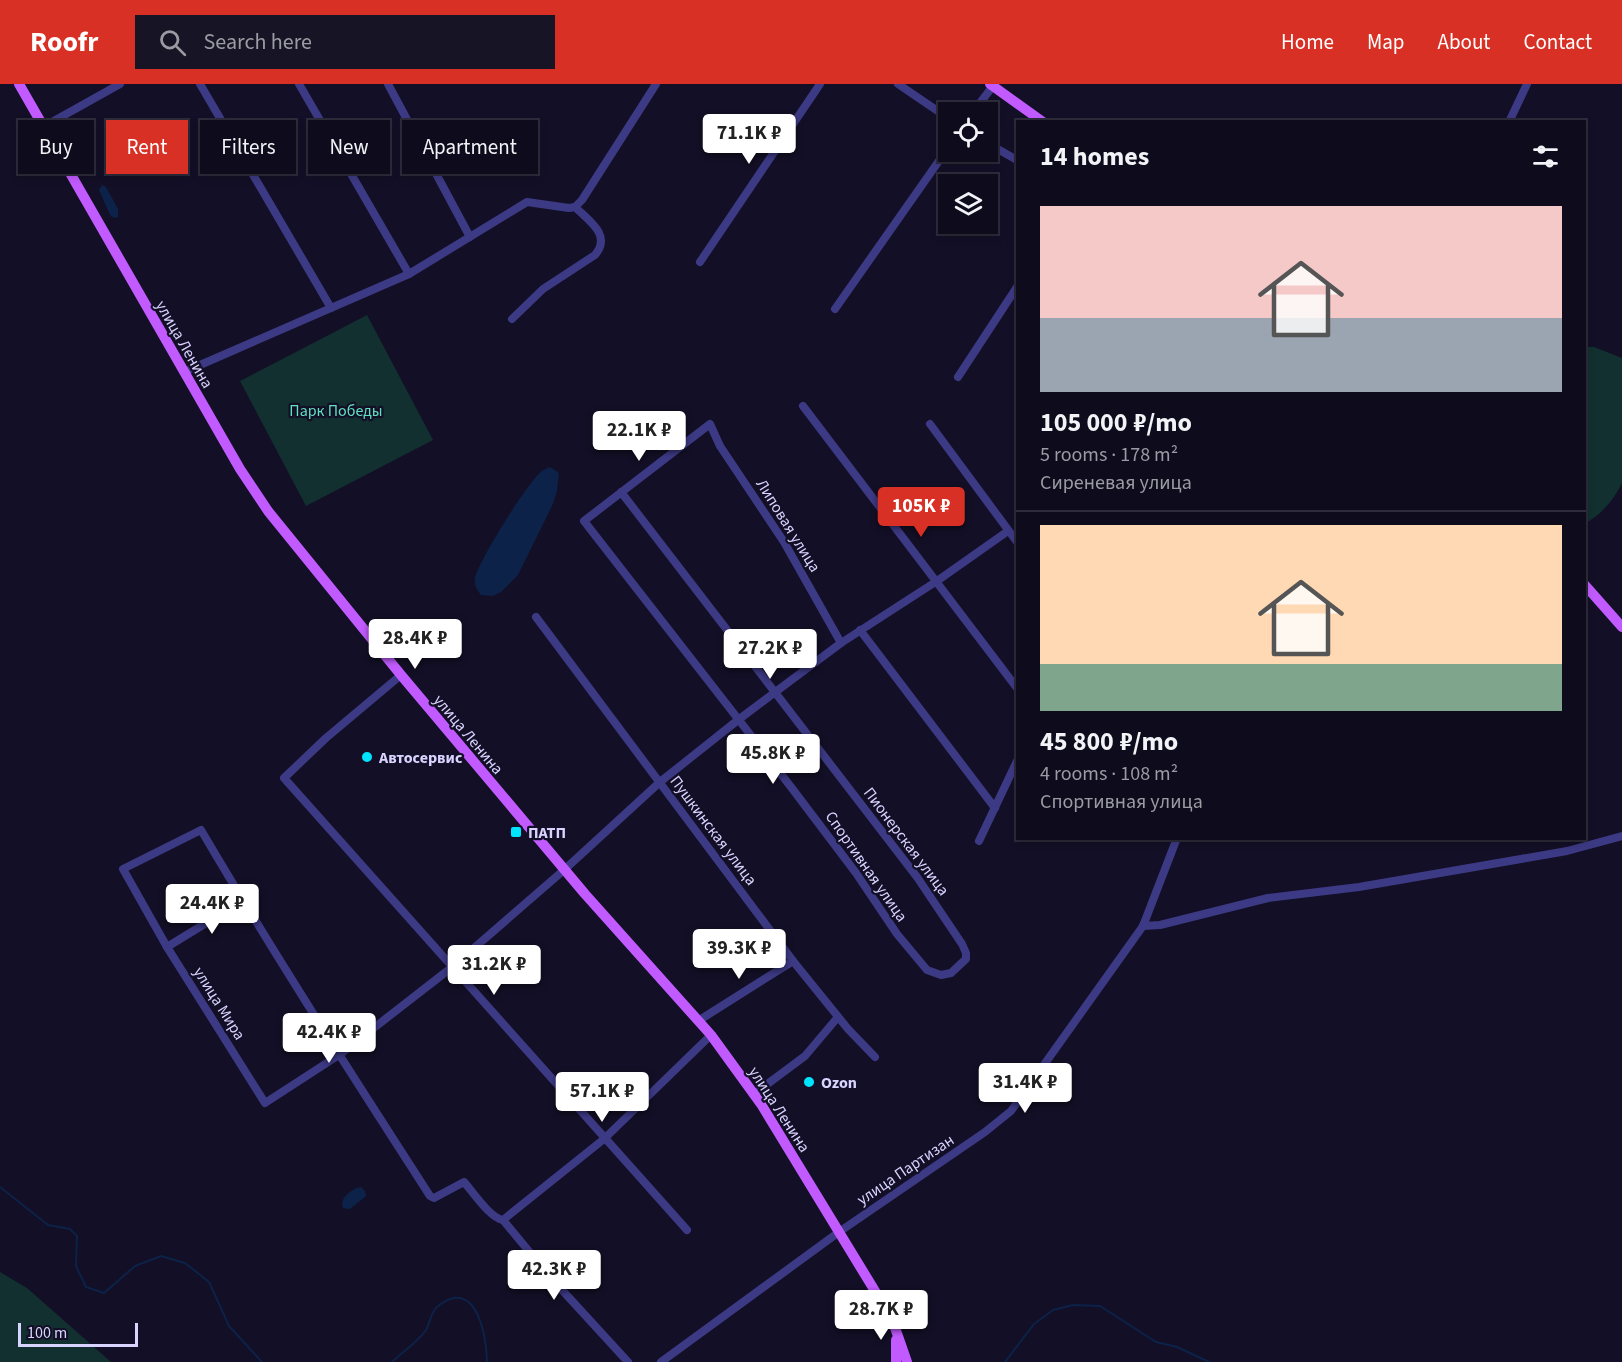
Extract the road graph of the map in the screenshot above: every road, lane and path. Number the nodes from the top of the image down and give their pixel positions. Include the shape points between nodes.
1 (19, 84) edge
2 (120, 84) edge
3 (200, 84) edge
4 (299, 84) edge
5 (388, 84) edge
6 (656, 84) edge
7 (820, 84) edge
8 (898, 84) edge
9 (1527, 84) edge
10 (991, 85) edge
11 (980, 102) edge
12 (938, 111) edge
13 (39, 120) edge
14 (56, 120) edge
15 (1039, 120) edge
16 (1510, 120) edge
17 (998, 149) edge
18 (1016, 159) edge
19 (938, 162) edge
20 (70, 174) edge
21 (575, 207) junction
22 (470, 237) junction
23 (700, 261) dead end
24 (409, 274) junction
25 (1016, 289) edge
26 (331, 308) junction
27 (836, 309) dead end
28 (512, 319) dead end
29 (184, 372) junction
30 (958, 377) dead end
31 (803, 406) dead end
32 (710, 424) joint
33 (930, 424) dead end
34 (621, 492) junction
35 (1008, 531) junction
36 (1016, 542) edge
37 (936, 581) junction
38 (1586, 586) edge
39 (536, 617) dead end
40 (1622, 627) edge
41 (860, 630) junction
42 (841, 643) junction
43 (401, 675) junction
44 (1016, 687) edge
45 (775, 692) junction
46 (738, 720) junction
47 (1016, 763) edge
48 (660, 782) junction
49 (995, 808) junction
50 (1622, 837) edge
51 (1176, 840) edge
52 (979, 842) dead end
53 (564, 870) junction
54 (242, 901) junction
55 (1143, 926) junction
56 (167, 947) junction
57 (966, 953) joint
58 (793, 961) junction
59 (451, 968) junction
60 (838, 1017) junction
61 (698, 1021) junction
62 (711, 1035) junction
63 (339, 1055) junction
64 (875, 1057) dead end
65 (754, 1094) junction
66 (604, 1139) junction
67 (503, 1220) junction
68 (687, 1230) dead end
69 (839, 1232) junction
70 (892, 1319) junction
71 (628, 1362) edge
72 (661, 1362) edge
73 (896, 1362) edge
74 (907, 1362) edge

1 - 13 main road, улица Ленина
2 - 14 street
3 - 26 street
4 - 24 street
5 - 22 street
6 - 21 street
7 - 23 street
8 - 12 street
9 - 16 street
10 - 11 street
10 - 15 main road
17 - 18 street
19 - 27 street
20 - 29 main road, улица Ленина
21 - 22 street via 527,202
21 - 28 street via 599,232 601,248 543,289
22 - 24 street
24 - 26 street
25 - 30 street
26 - 29 street
29 - 43 main road, улица Ленина via 268,511
31 - 37 street
32 - 34 street, Спортивная улица
32 - 42 street, Липовая улица
33 - 35 street
34 - 45 street, Пионерская улица
34 - 46 street, Спортивная улица via 584,520
35 - 36 street
35 - 37 street
37 - 41 street
37 - 44 street
38 - 40 main road
39 - 48 street, Пушкинская улица
41 - 42 street
41 - 49 street
42 - 45 street
43 - 53 main road, улица Ленина
43 - 59 street via 284,778
45 - 46 street
45 - 57 street, Пионерская улица via 917,877
46 - 48 street
46 - 57 street, Спортивная улица via 927,970 941,975 951,973 966,959
47 - 49 street
48 - 53 street
48 - 58 street, Пушкинская улица
49 - 52 street
50 - 55 street via 1359,886 1268,898 1160,926
51 - 55 street, улица Партизан
53 - 59 street
53 - 61 main road, улица Ленина
54 - 56 street
54 - 56 street, улица Мира via 201,830 123,869
54 - 63 street
55 - 69 street, улица Партизан via 1011,1111
56 - 63 street, улица Мира via 265,1102
58 - 60 street, Пушкинская улица
58 - 61 street
59 - 63 street
59 - 66 street
60 - 64 street, Пушкинская улица
60 - 65 street via 805,1056
61 - 62 main road, улица Ленина
62 - 65 main road, улица Ленина
62 - 66 street
63 - 67 street via 430,1196 434,1198 464,1182 490,1213
65 - 69 main road, улица Ленина
66 - 67 street
66 - 68 street
67 - 71 street
69 - 70 main road, улица Ленина
69 - 72 street, улица Партизан
70 - 73 main road
70 - 74 main road

